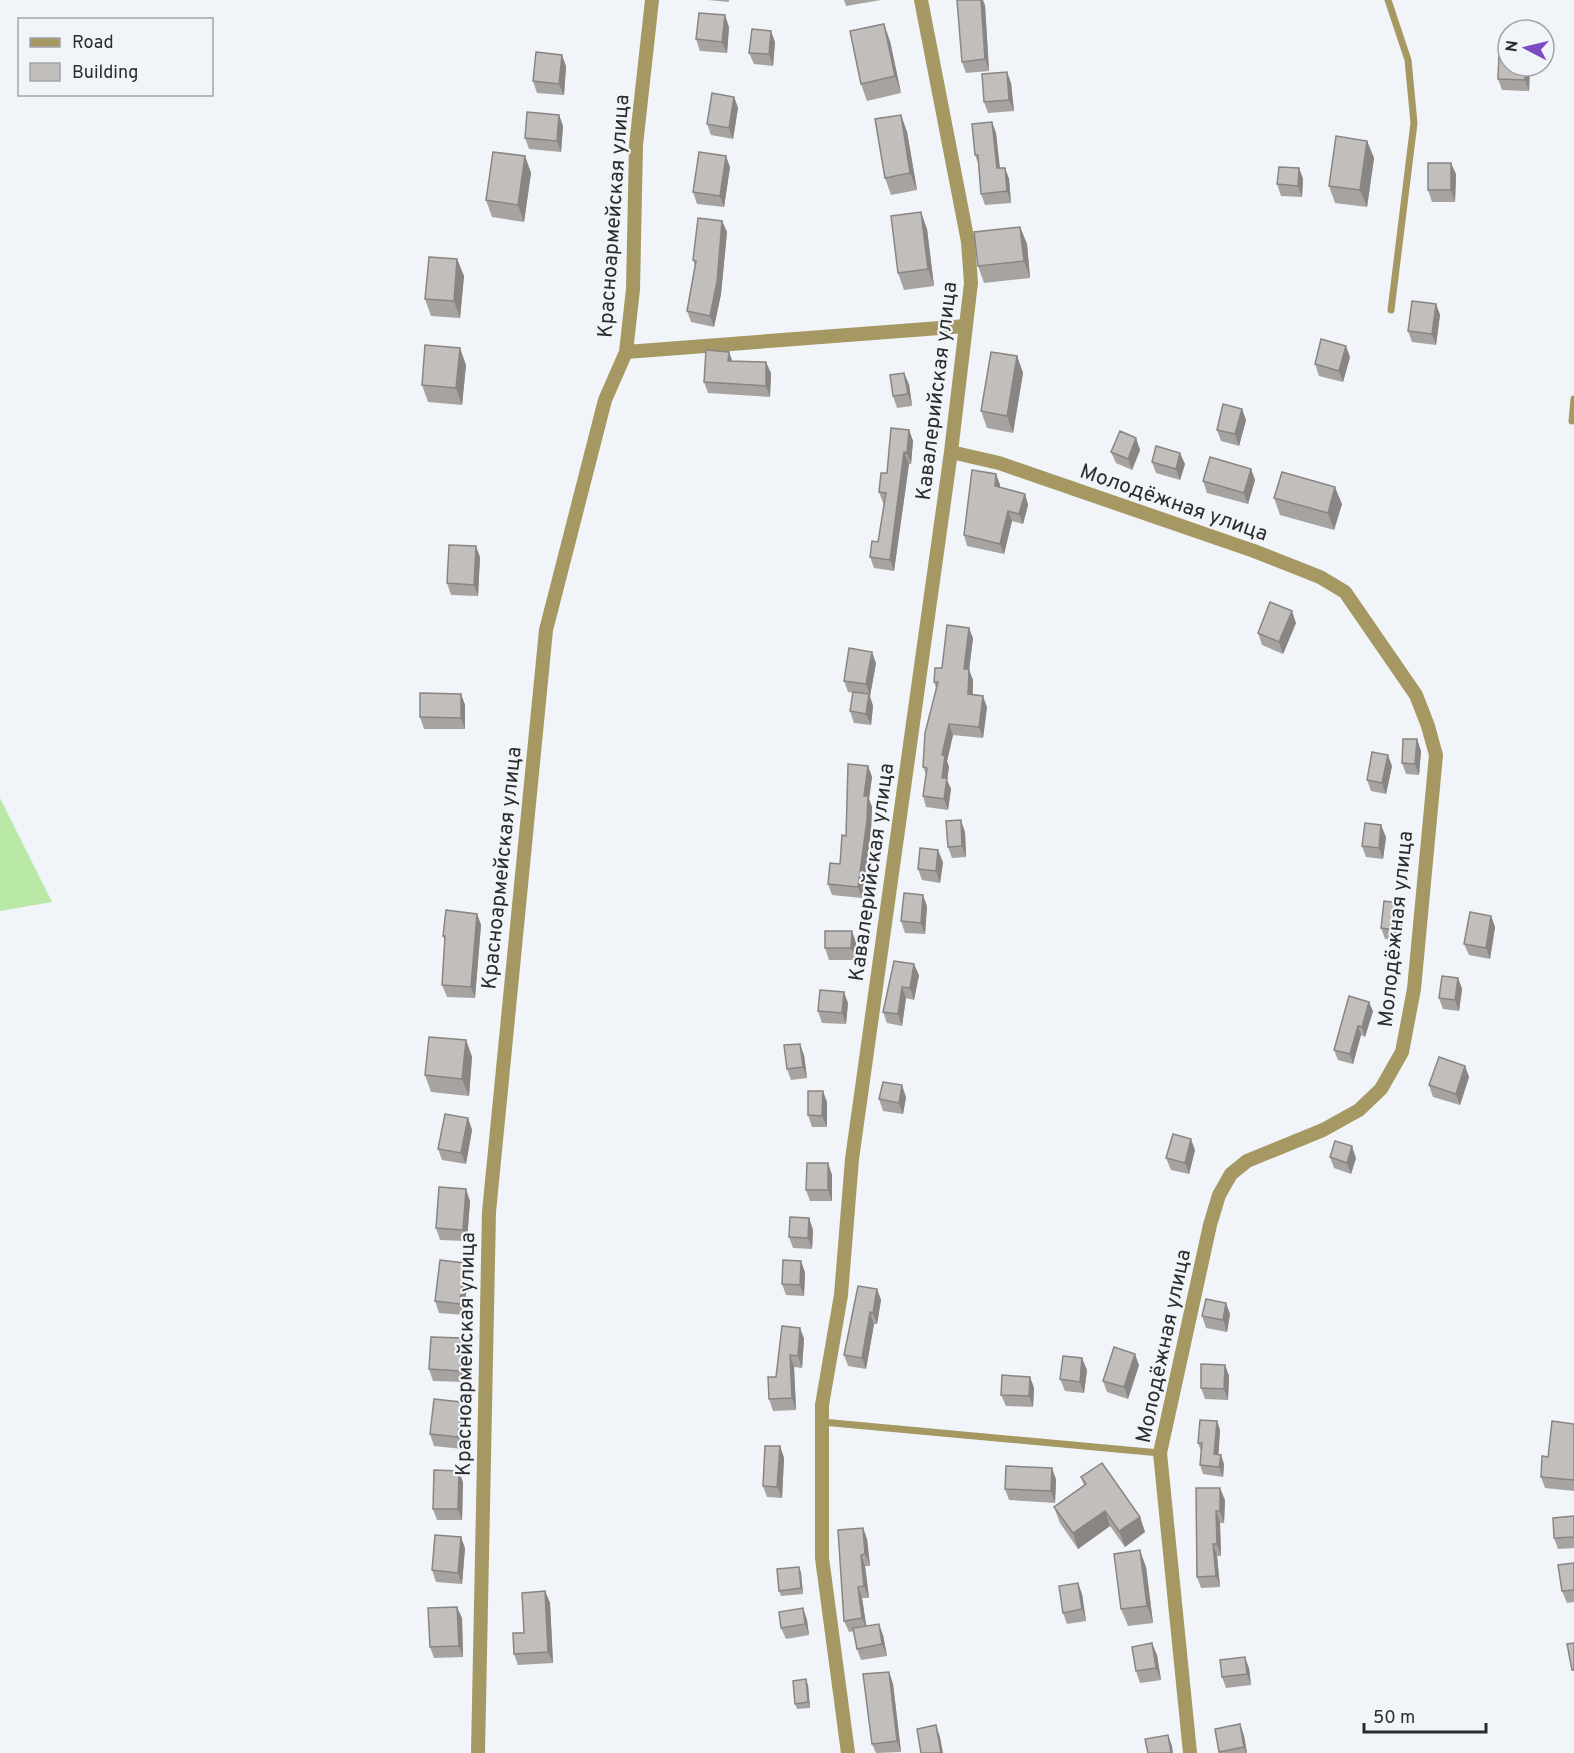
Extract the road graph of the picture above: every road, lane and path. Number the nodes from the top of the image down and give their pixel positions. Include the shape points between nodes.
1 (652, 0) edge
2 (921, 0) edge
3 (1388, 0) edge
4 (1391, 310) dead end
5 (966, 326) junction
6 (626, 352) junction
7 (1574, 399) edge
8 (1572, 421) dead end
9 (951, 452) junction
10 (822, 1422) junction
11 (1160, 1453) junction
12 (478, 1752) edge
13 (848, 1753) edge
14 (1190, 1753) edge

1 - 6 street, Красноармейская улица via 636,145 633,289
2 - 5 street, Кавалерийская улица via 968,242 971,283
3 - 4 lane via 1408,60 1414,123
5 - 6 street
5 - 9 street, Кавалерийская улица
6 - 12 street, Красноармейская улица via 605,400 546,630 489,1212
7 - 8 lane
9 - 10 street, Кавалерийская улица via 852,1159 842,1295
9 - 11 street, Молодёжная улица via 999,463 1254,551 1320,577 1345,592 1416,695 1436,756 1414,989 1402,1052 1381,1089 1359,1110 1323,1130 1247,1161 1231,1174 1219,1195 1210,1226
10 - 11 lane
10 - 13 street, Кавалерийская улица via 822,1558
11 - 14 street, Молодёжная улица

